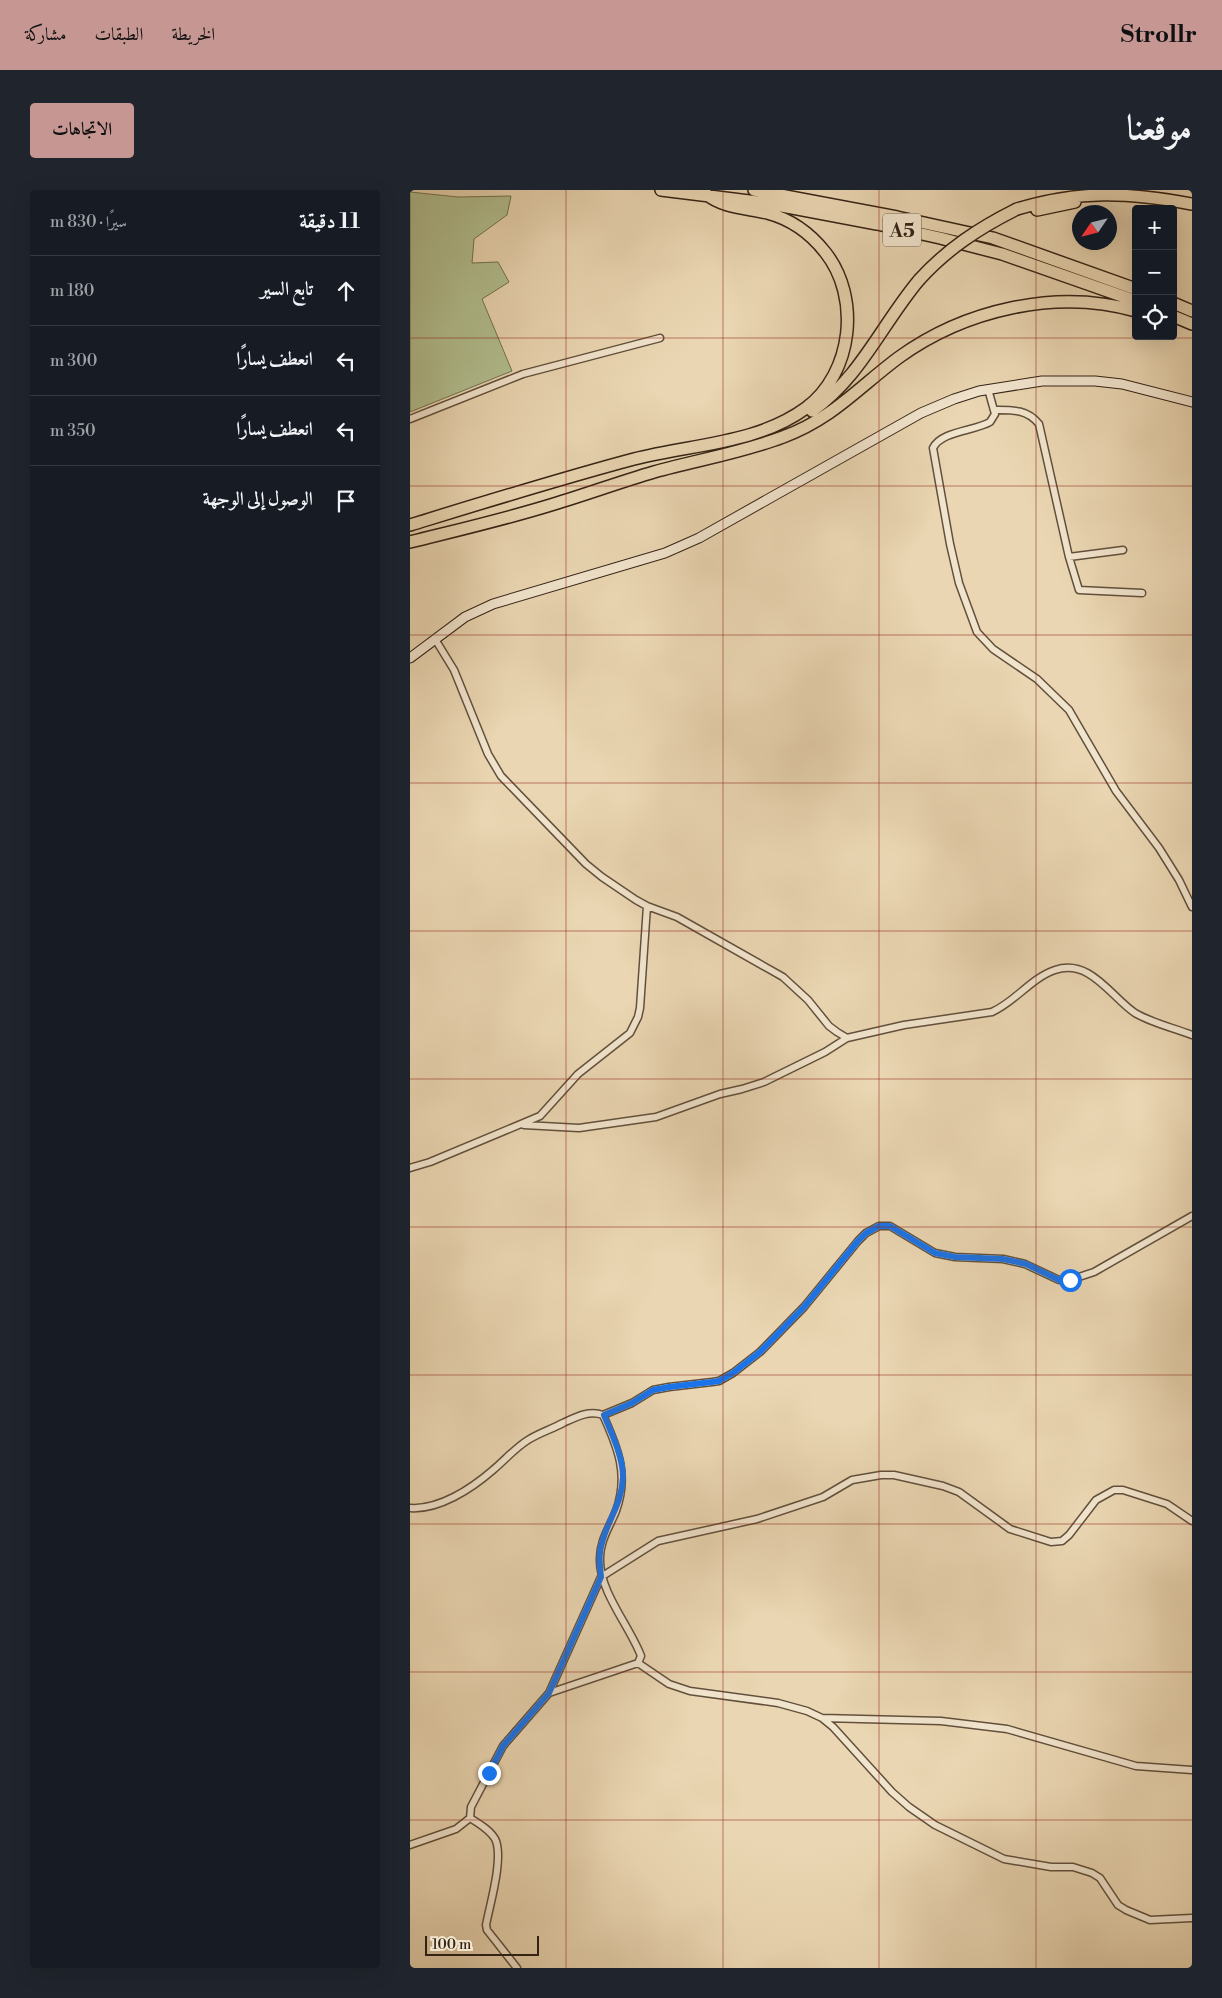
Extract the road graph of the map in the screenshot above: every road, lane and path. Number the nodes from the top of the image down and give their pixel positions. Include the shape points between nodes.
1 (661, 190) edge
2 (754, 190) edge
3 (706, 194) junction
4 (1192, 204) edge
5 (1192, 211) edge
6 (1019, 212) junction
7 (921, 281) junction
8 (1132, 288) edge
9 (1132, 300) edge
10 (1177, 305) edge
11 (1132, 310) edge
12 (1192, 311) edge
13 (1177, 318) edge
14 (1177, 324) edge
15 (1192, 324) edge
16 (1192, 330) edge
17 (660, 338) dead end
18 (988, 389) junction
19 (1192, 402) edge
20 (994, 410) junction
21 (410, 419) edge
22 (770, 429) junction
23 (797, 432) junction
24 (410, 525) edge
25 (410, 542) edge
26 (1123, 550) dead end
27 (1069, 557) junction
28 (1142, 593) dead end
29 (435, 639) junction
30 (410, 658) edge
31 (647, 906) junction
32 (1192, 907) edge
33 (1192, 1035) edge
34 (848, 1038) junction
35 (521, 1124) junction
36 (410, 1168) edge
37 (1192, 1216) edge
38 (604, 1415) junction
39 (410, 1508) edge
40 (1192, 1522) edge
41 (601, 1577) junction
42 (638, 1663) junction
43 (549, 1693) junction
44 (822, 1718) junction
45 (1192, 1770) edge
46 (470, 1818) junction
47 (410, 1845) edge
48 (1192, 1918) edge
49 (517, 1968) edge

1 - 3 highway, A5
2 - 8 highway, A5 via 992,238
3 - 9 highway, A5 via 877,224 958,243 1002,254
3 - 22 highway via 720,203 791,222 826,254 836,268 847,300 845,346 829,384 816,400
4 - 6 highway via 1113,192 1057,197
5 - 6 highway via 1146,202 1103,199
6 - 7 highway, bridge via 989,223 964,239 943,256
7 - 22 highway via 900,304 846,383 810,413
7 - 23 highway via 856,382
10 - 12 highway
11 - 23 highway via 1070,302 1026,305 964,321 900,357 833,411
13 - 15 highway
14 - 16 highway
17 - 21 street via 523,374
18 - 19 street via 1042,381 1095,381 1122,384
18 - 20 street
18 - 29 street via 921,413 690,542 659,555 493,604 465,617
20 - 27 street via 1022,411 1033,416 1039,424
20 - 32 street via 990,422 948,436 933,448 950,544 974,627 993,650 1037,679 1069,710 1116,791 1179,880
22 - 24 highway via 636,458
23 - 25 highway via 492,522
26 - 27 street
27 - 28 street via 1079,590
29 - 30 street
29 - 31 street via 454,670 488,754 501,776 586,864
31 - 34 street via 677,917 783,977 829,1026
31 - 35 street via 643,984 635,1026 622,1041 578,1074 540,1116
33 - 34 street via 1136,1013 1101,982 1079,970 1065,968 1049,973 992,1012 894,1026
34 - 35 street via 764,1082 656,1117 579,1128
35 - 36 street
37 - 38 street via 1094,1272 1070,1280 1059,1280 1026,1264 1003,1259 935,1253 890,1226 879,1226 858,1241 804,1307 760,1352 733,1373 719,1381 653,1390
38 - 39 street via 596,1412 576,1417 534,1436 492,1471 455,1495 432,1506
38 - 41 street via 623,1475 616,1510 602,1541
40 - 41 street via 1167,1504 1124,1490 1114,1490 1096,1500 1062,1541 1051,1542 1010,1529 959,1492 900,1476 881,1475 852,1480 823,1497 757,1519 658,1542
41 - 42 street via 641,1656
41 - 43 street
42 - 43 street
42 - 44 street via 669,1684 690,1691 778,1703
43 - 46 street via 503,1746
44 - 45 street via 925,1720 1008,1729 1119,1762
44 - 48 street via 892,1792 935,1825 1004,1859 1073,1867 1092,1873 1100,1878 1118,1905 1138,1916 1156,1920
46 - 47 street via 456,1829
46 - 49 street via 496,1840 496,1882 486,1925

